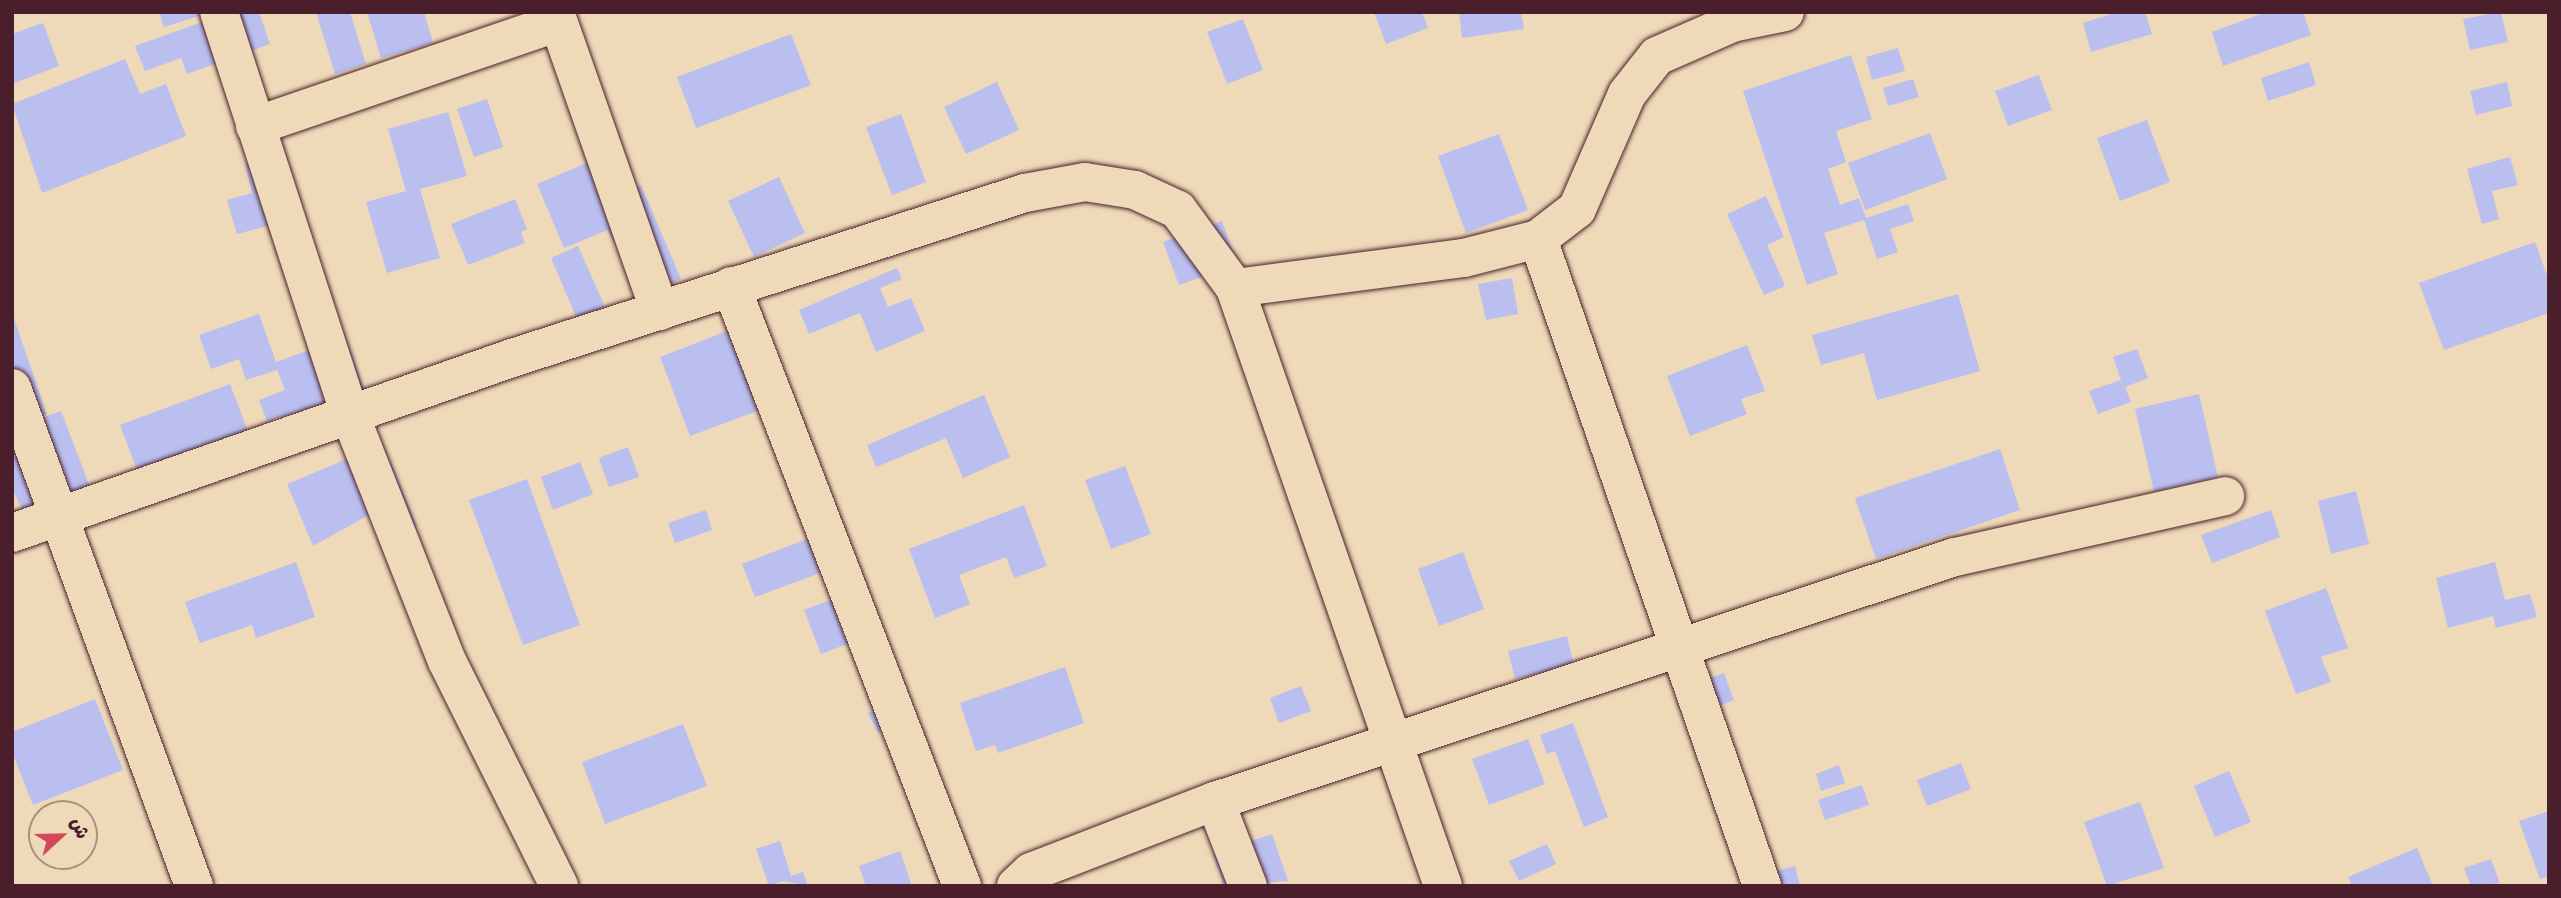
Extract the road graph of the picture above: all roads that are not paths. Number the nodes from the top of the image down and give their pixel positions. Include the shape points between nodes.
1 (219, 12) edge
2 (1784, 12) edge
3 (557, 17) edge
4 (255, 125) junction
5 (1538, 239) junction
6 (731, 286) junction
7 (1235, 288) junction
8 (660, 311) junction
9 (12, 388) edge
10 (350, 415) junction
11 (2225, 496) dead end
12 (58, 518) junction
13 (12, 533) edge
14 (1682, 645) junction
15 (1392, 740) junction
16 (1215, 801) junction
17 (194, 886) edge
18 (559, 886) edge
19 (962, 886) edge
20 (1016, 886) edge
21 (1248, 886) edge
22 (1443, 886) edge
23 (1762, 886) edge

1 - 4 street
2 - 5 street via 1732,23 1657,56 1627,94 1577,209
3 - 4 street
3 - 8 street
4 - 10 street
5 - 7 street via 1464,258
5 - 14 street
6 - 7 street via 1025,193 1085,182 1135,190 1178,210
6 - 8 street
6 - 19 street
7 - 15 street
8 - 10 street
9 - 12 street
10 - 12 street
10 - 18 street via 447,661
11 - 14 street via 1998,544
12 - 13 street
12 - 17 street
14 - 15 street
14 - 23 street
15 - 16 street
15 - 22 street
16 - 20 street via 1044,866
16 - 21 street

